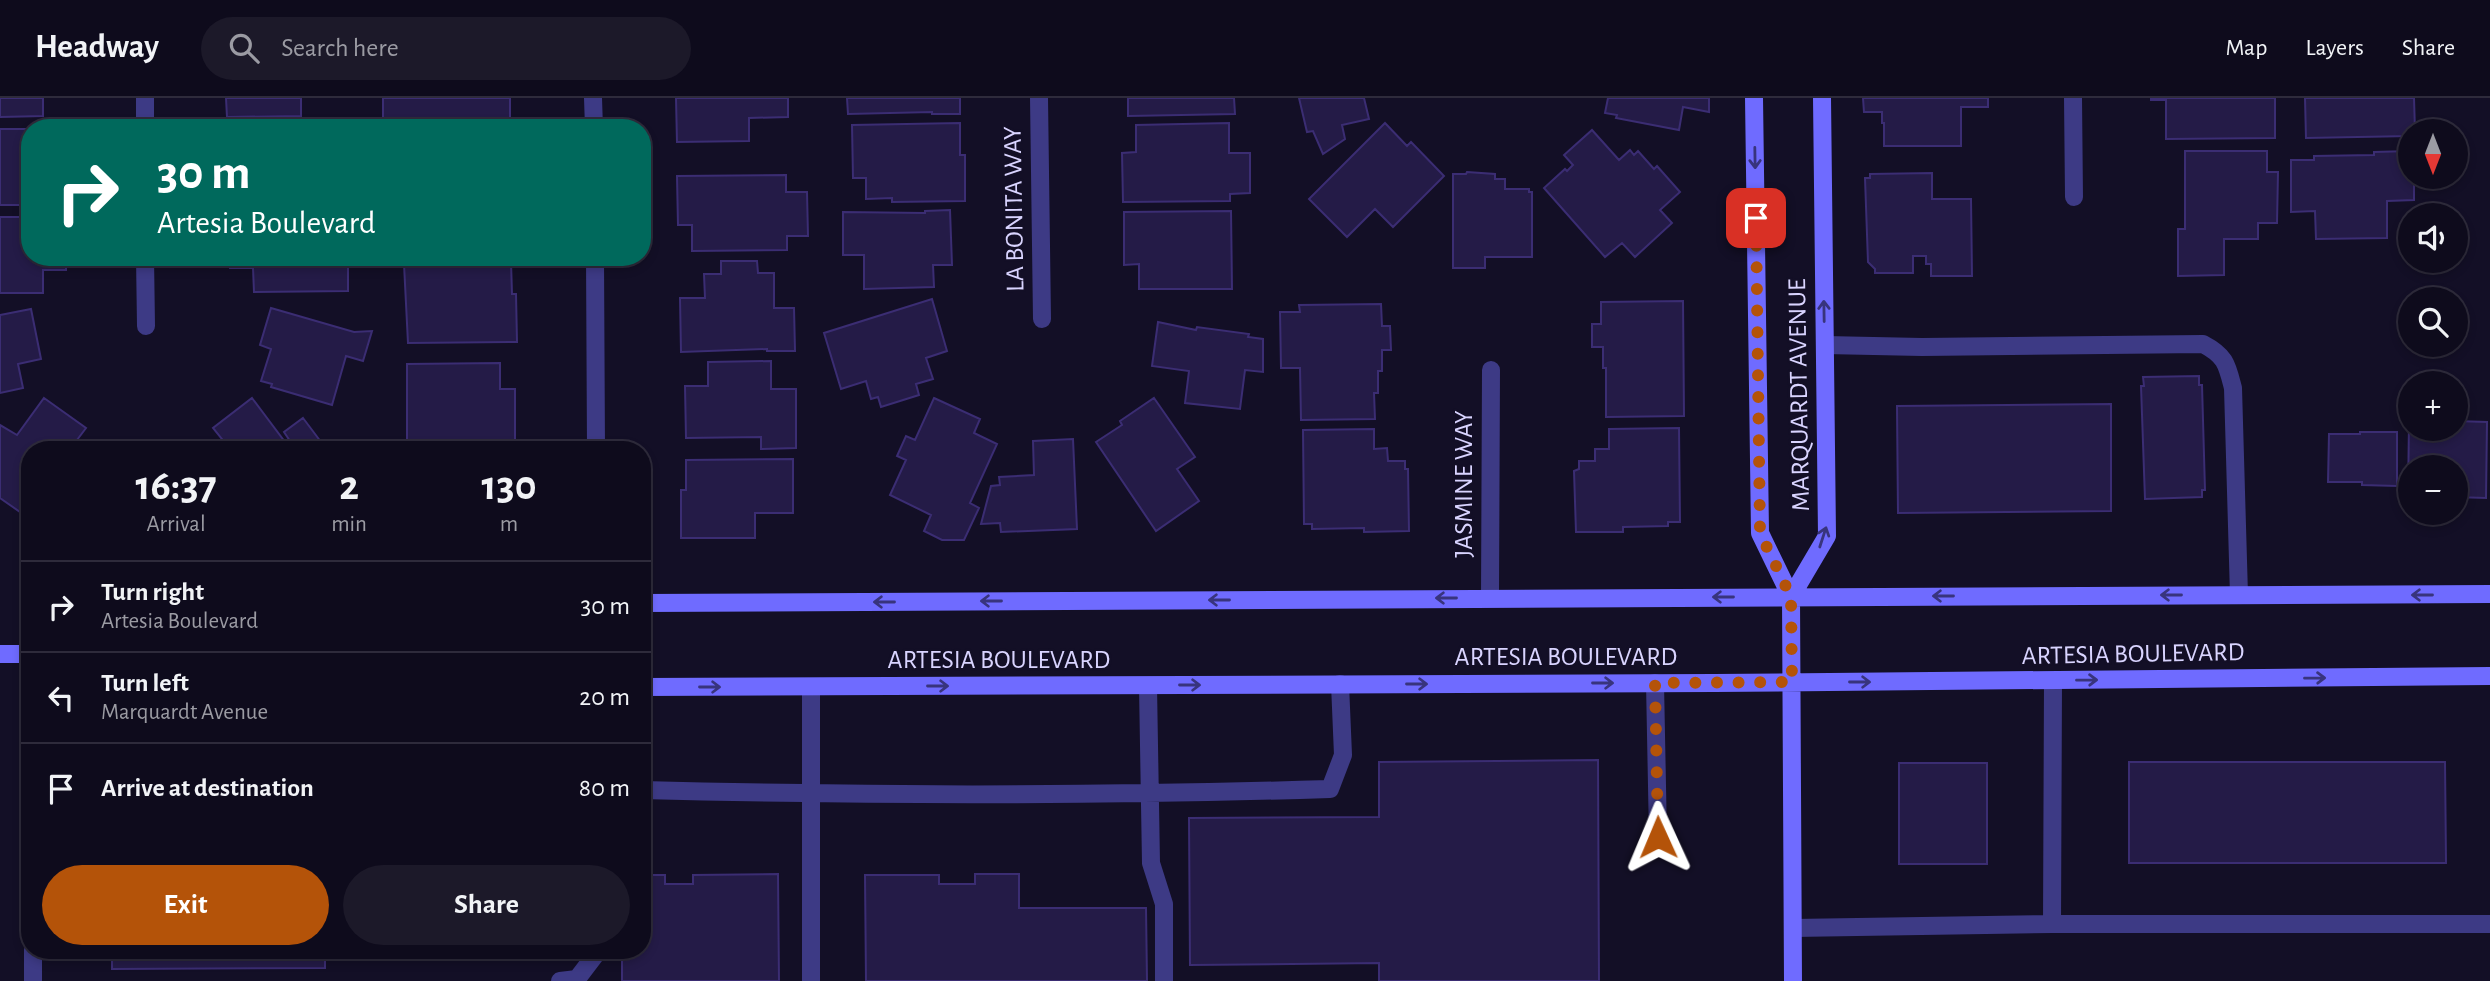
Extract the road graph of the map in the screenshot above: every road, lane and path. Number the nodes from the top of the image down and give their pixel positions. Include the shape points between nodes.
1 (145, 98) edge
2 (593, 98) edge
3 (1040, 98) edge
4 (1754, 98) edge
5 (1822, 98) edge
6 (2073, 98) edge
7 (145, 119) edge
8 (594, 119) edge
9 (2074, 197) dead end
10 (145, 266) edge
11 (594, 266) edge
12 (1042, 319) dead end
13 (146, 326) dead end
14 (1825, 345) junction
15 (1491, 370) dead end
16 (596, 441) edge
17 (2490, 594) edge
18 (2239, 595) junction
19 (1791, 597) junction
20 (1490, 598) junction
21 (651, 603) edge
22 (0, 654) edge
23 (21, 654) edge
24 (2490, 676) edge
25 (2053, 681) junction
26 (1792, 682) junction
27 (1655, 683) junction
28 (1340, 684) junction
29 (1149, 686) junction
30 (651, 687) edge
31 (811, 687) junction
32 (651, 790) edge
33 (811, 794) junction
34 (1150, 794) junction
35 (1658, 837) dead end
36 (2490, 923) edge
37 (2052, 924) junction
38 (1793, 928) junction
39 (33, 959) edge
40 (592, 959) edge
41 (33, 981) edge
42 (560, 981) edge
43 (811, 981) edge
44 (1164, 981) edge
45 (1793, 981) edge

1 - 7 street
2 - 8 street
3 - 12 street, LA BONITA WAY
4 -> 19 main road, MARQUARDT AVENUE via 1760,533
14 -> 5 main road, MARQUARDT AVENUE
6 - 9 street
10 - 13 street
11 - 16 street
14 - 18 street via 2203,344 2219,352 2233,388
19 -> 14 main road, MARQUARDT AVENUE via 1827,536
15 - 20 street, JASMINE WAY
17 -> 18 main road
18 -> 19 main road
19 -> 20 main road
19 - 26 main road, MARQUARDT AVENUE
20 -> 21 main road
22 - 23 main road
25 -> 24 main road, ARTESIA BOULEVARD
26 -> 25 main road, ARTESIA BOULEVARD
25 - 37 street
26 - 27 main road, ARTESIA BOULEVARD
26 - 38 main road, MARQUARDT AVENUE
28 -> 27 main road, ARTESIA BOULEVARD
27 - 35 street
29 -> 28 main road, ARTESIA BOULEVARD
28 - 34 street via 1343,755 1329,789
31 -> 29 main road, ARTESIA BOULEVARD
29 - 34 street
30 -> 31 main road, ARTESIA BOULEVARD
31 - 33 street
32 - 33 street
33 - 34 street
33 - 43 street
34 - 44 street via 1151,863 1164,904
36 - 37 street
37 - 38 street
38 - 45 main road, MARQUARDT AVENUE
39 - 41 street
40 - 42 street via 577,979

